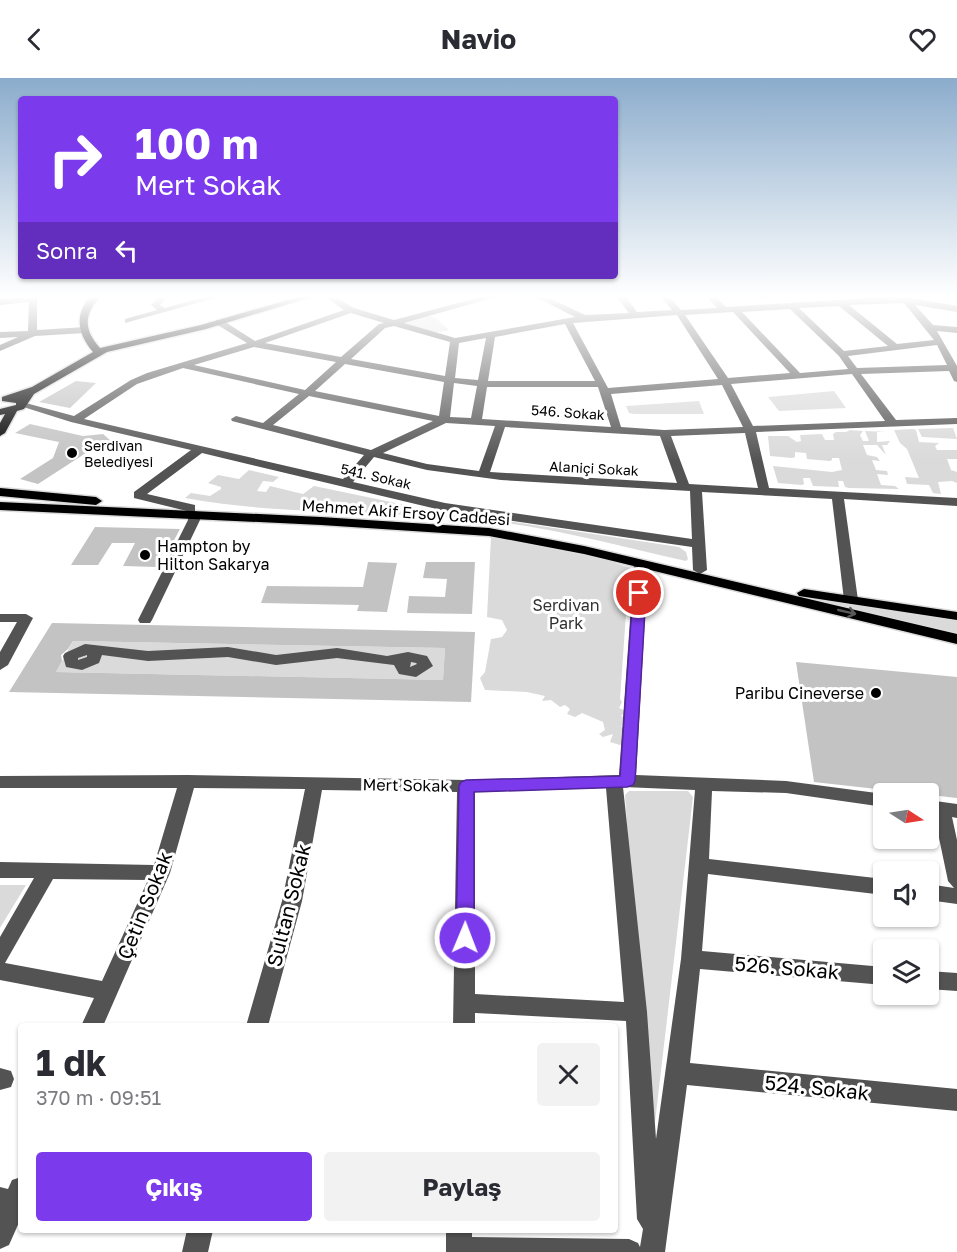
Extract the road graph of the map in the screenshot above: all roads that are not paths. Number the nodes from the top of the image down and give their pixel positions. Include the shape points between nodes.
1 (108, 351) edge
2 (230, 351) edge
3 (290, 351) edge
4 (356, 351) edge
5 (454, 351) edge
6 (488, 351) edge
7 (584, 351) edge
8 (705, 351) edge
9 (774, 351) edge
10 (839, 351) edge
11 (866, 351) edge
12 (944, 351) edge
13 (99, 353) joint
14 (842, 354) junction
15 (345, 361) junction
16 (182, 364) junction
17 (955, 370) edge
18 (856, 371) junction
19 (60, 374) junction
20 (799, 377) junction
21 (450, 380) junction
22 (726, 382) junction
23 (483, 384) junction
24 (604, 387) junction
25 (307, 393) junction
26 (3, 399) edge
27 (17, 407) junction
28 (0, 412) edge
29 (75, 420) junction
30 (236, 420) dead end
31 (444, 420) junction
32 (957, 421) edge
33 (476, 422) junction
34 (501, 423) junction
35 (893, 424) junction
36 (264, 427) junction
37 (617, 430) junction
38 (750, 430) junction
39 (0, 433) edge
40 (664, 433) junction
41 (200, 449) junction
42 (371, 454) junction
43 (484, 474) junction
44 (345, 484) junction
45 (690, 486) junction
46 (765, 490) junction
47 (0, 492) edge
48 (837, 495) junction
49 (957, 502) edge
50 (0, 506) edge
51 (192, 511) junction
52 (698, 544) junction
53 (641, 564) junction
54 (700, 570) junction
55 (851, 600) junction
56 (957, 616) edge
57 (0, 618) edge
58 (145, 620) dead end
59 (957, 639) edge
60 (90, 649) dead end
61 (403, 660) dead end
62 (0, 666) edge
63 (620, 781) junction
64 (0, 782) edge
65 (188, 782) junction
66 (315, 783) junction
67 (704, 783) junction
68 (466, 786) junction
69 (873, 799) edge
70 (942, 809) edge
71 (952, 838) edge
72 (702, 866) junction
73 (0, 870) edge
74 (48, 870) junction
75 (161, 873) junction
76 (957, 881) edge
77 (873, 886) edge
78 (939, 894) edge
79 (957, 896) edge
80 (0, 956) edge
81 (691, 959) junction
82 (0, 971) edge
83 (873, 975) edge
84 (939, 981) edge
85 (957, 982) edge
86 (107, 991) junction
87 (464, 1003) junction
88 (636, 1012) junction
89 (93, 1023) edge
90 (257, 1023) edge
91 (464, 1023) edge
92 (677, 1073) junction
93 (957, 1100) edge
94 (12, 1197) edge
95 (199, 1233) edge
96 (0, 1236) edge
97 (459, 1244) edge
98 (195, 1252) edge
99 (629, 1252) edge
100 (652, 1252) edge

1 - 13 main road
2 - 16 street
3 - 15 street
4 - 15 street
5 - 21 street
6 - 23 street
7 - 24 street
8 - 22 street
9 - 20 street
10 - 14 street
11 - 14 street
12 - 17 street
13 - 19 main road
14 - 18 street
15 - 21 street
15 - 25 street
16 - 25 street, 546. Sokak
16 - 29 street via 134,382
17 - 18 street
18 - 20 street
18 - 35 street
19 - 26 main road
19 - 27 main road via 30,392
20 - 22 street
21 - 23 street
21 - 31 street
22 - 24 street
22 - 38 street
23 - 24 street
23 - 33 street
24 - 37 street
25 - 31 street, 546. Sokak
25 - 36 street
26 - 27 main road
27 - 28 main road
27 - 29 street, 541. Sokak
27 - 39 main road
29 - 41 street, 541. Sokak
30 - 36 street, Alaniçi Sokak
31 - 33 street, 546. Sokak
31 - 42 street
32 - 35 street, 546. Sokak
33 - 34 street, 546. Sokak
34 - 37 street, 546. Sokak
34 - 43 street
35 - 38 street, 546. Sokak
36 - 42 street, Alaniçi Sokak
37 - 40 street, 546. Sokak
38 - 40 street, 546. Sokak
38 - 46 street
40 - 45 street
41 - 44 street, 541. Sokak
41 - 51 street via 138,495
42 - 43 street, Alaniçi Sokak via 427,467
42 - 44 street
43 - 45 street, Alaniçi Sokak via 555,482
44 - 52 street, 541. Sokak via 445,507
45 - 46 street, Alaniçi Sokak
45 - 52 street
46 - 48 street, Alaniçi Sokak
47 - 51 main road, Mehmet Akif Ersoy Caddesi
48 - 49 street, Alaniçi Sokak
48 - 55 street
50 - 51 main road, Mehmet Akif Ersoy Caddesi
51 - 53 main road, Mehmet Akif Ersoy Caddesi via 489,532
51 - 54 main road, Mehmet Akif Ersoy Caddesi via 489,525 542,533
51 - 58 street via 194,520
52 - 54 street
53 -> 59 main road, Mehmet Akif Ersoy Caddesi
53 - 63 street
54 - 55 main road, Mehmet Akif Ersoy Caddesi
55 - 56 main road, Mehmet Akif Ersoy Caddesi
57 - 62 street via 26,618
60 - 61 street via 148,656 216,651 276,660 306,656
63 - 67 street, Mert Sokak
63 - 68 street, Mert Sokak
63 - 88 street
64 - 65 street, Mert Sokak
65 - 66 street, Mert Sokak
65 - 75 street, Çetin Sokak
66 - 68 street, Mert Sokak
66 - 90 street, Sultan Sokak via 292,901
67 - 69 street, Mert Sokak via 786,787
67 - 72 street
68 - 87 street
70 - 71 street
71 - 76 street
72 - 77 street
72 - 81 street
73 - 74 street
74 - 75 street
74 - 80 street
75 - 86 street, Çetin Sokak
78 - 79 street
81 - 83 street, 526. Sokak
81 - 92 street
82 - 86 street
84 - 85 street
86 - 89 street, Çetin Sokak
87 - 88 street
87 - 91 street
88 - 100 street
92 - 93 street, 524. Sokak
92 - 100 street
94 - 96 street
95 - 98 street
97 - 99 street

